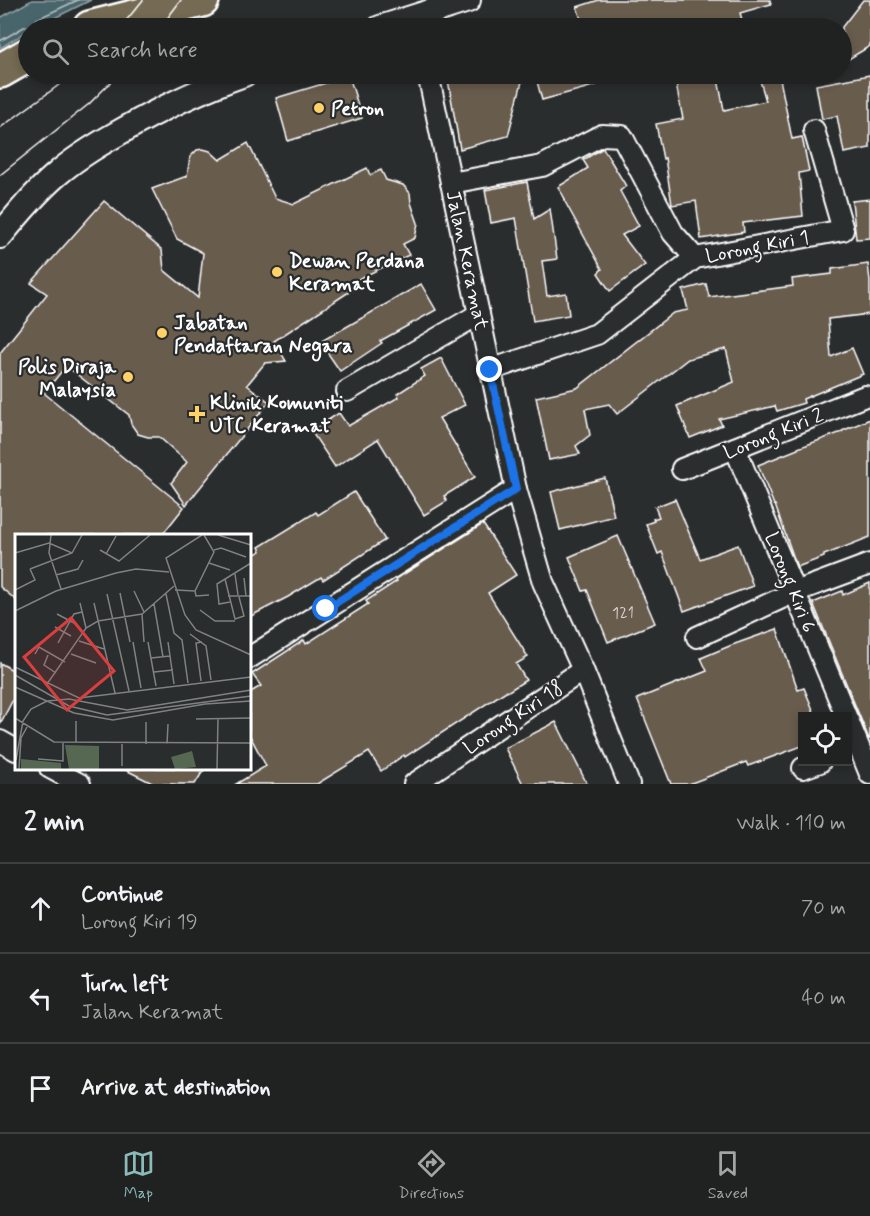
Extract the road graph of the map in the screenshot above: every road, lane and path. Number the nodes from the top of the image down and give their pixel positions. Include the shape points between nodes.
1 (202, 0) edge
2 (468, 0) edge
3 (130, 18) edge
4 (429, 18) edge
5 (18, 60) edge
6 (0, 70) edge
7 (216, 84) edge
8 (430, 84) edge
9 (814, 130) dead end
10 (451, 183) junction
11 (0, 236) edge
12 (695, 258) junction
13 (479, 314) junction
14 (490, 370) junction
15 (347, 391) dead end
16 (865, 396) dead end
17 (735, 448) junction
18 (682, 469) dead end
19 (516, 489) junction
20 (870, 564) edge
21 (795, 592) junction
22 (697, 637) dead end
23 (250, 657) edge
24 (583, 670) junction
25 (845, 712) edge
26 (852, 730) edge
27 (0, 741) edge
28 (859, 747) edge
29 (15, 749) edge
30 (52, 769) edge
31 (870, 774) edge
32 (80, 784) edge
33 (414, 784) edge
34 (628, 784) edge

1 - 3 highway
2 - 4 street
5 - 6 highway
7 - 11 street via 157,111 83,154 54,176
8 - 10 street, Jalan Keramat
9 - 12 street, Lorong Kiri 1 via 843,230
10 - 12 street via 542,166 602,135 622,136 673,233
10 - 13 street, Jalan Keramat
12 - 14 street, Lorong Kiri 1 via 597,334
13 - 14 street, Jalan Keramat
13 - 15 street
14 - 19 street, Jalan Keramat
16 - 17 street, Lorong Kiri 2
17 - 18 street, Lorong Kiri 2
17 - 21 street, Lorong Kiri 6
19 - 23 street
19 - 24 street, Jalan Keramat via 543,582
20 - 21 street
21 - 22 street
21 - 25 street, Lorong Kiri 6
24 - 33 street, Lorong Kiri 18
24 - 34 street, Jalan Keramat
26 - 28 street, Lorong Kiri 6
27 - 29 street
28 - 31 street, Lorong Kiri 6
30 - 32 street

